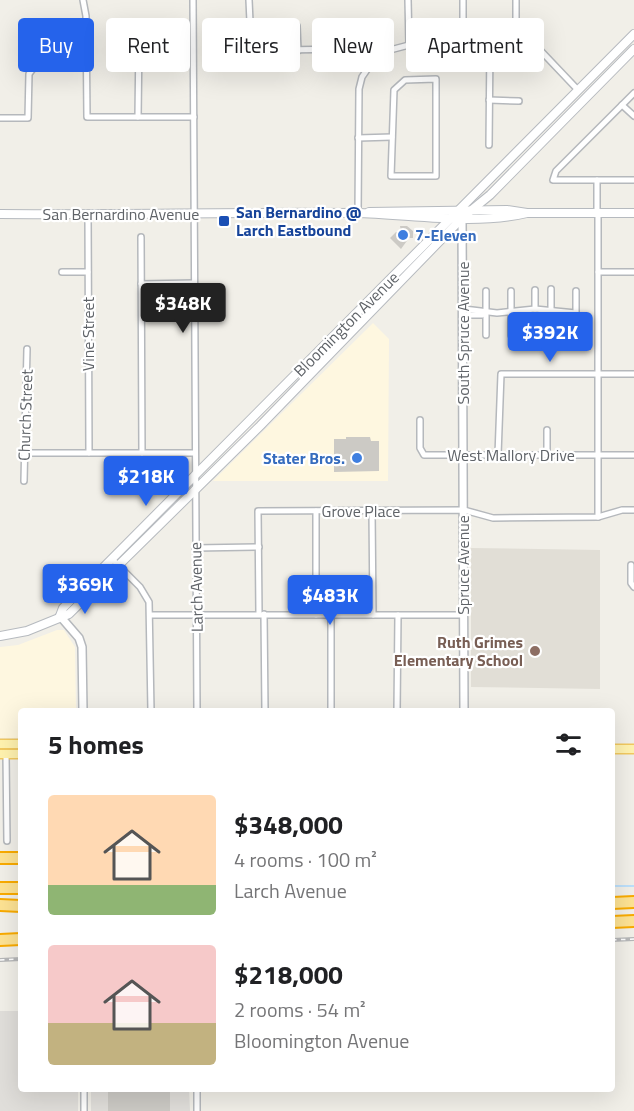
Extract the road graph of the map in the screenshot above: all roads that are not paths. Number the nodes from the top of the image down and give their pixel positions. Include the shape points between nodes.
1 (83, 0) edge
2 (193, 0) edge
3 (249, 0) edge
4 (408, 0) edge
5 (463, 0) edge
6 (516, 0) edge
7 (84, 18) edge
8 (250, 18) edge
9 (408, 18) edge
10 (463, 18) edge
11 (516, 18) edge
12 (634, 34) edge
13 (634, 49) edge
14 (544, 54) edge
15 (30, 72) edge
16 (87, 72) edge
17 (139, 72) edge
18 (366, 72) edge
19 (490, 72) edge
20 (578, 90) junction
21 (634, 93) edge
22 (489, 100) junction
23 (519, 101) dead end
24 (622, 105) junction
25 (138, 117) junction
26 (194, 117) junction
27 (634, 117) edge
28 (0, 118) edge
29 (392, 137) junction
30 (358, 138) junction
31 (489, 145) dead end
32 (597, 180) junction
33 (634, 180) edge
34 (490, 195) junction
35 (473, 210) junction
36 (495, 210) junction
37 (358, 213) junction
38 (527, 213) junction
39 (597, 213) junction
40 (634, 213) edge
41 (0, 214) edge
42 (88, 214) junction
43 (194, 214) junction
44 (462, 214) junction
45 (452, 217) junction
46 (430, 218) junction
47 (436, 234) junction
48 (141, 237) dead end
49 (62, 272) dead end
50 (88, 272) junction
51 (598, 272) junction
52 (634, 272) edge
53 (194, 283) junction
54 (141, 284) junction
55 (551, 289) dead end
56 (535, 290) dead end
57 (486, 291) dead end
58 (511, 291) dead end
59 (576, 291) dead end
60 (362, 308) junction
61 (535, 309) junction
62 (464, 312) junction
63 (486, 312) junction
64 (510, 312) junction
65 (551, 312) junction
66 (576, 313) junction
67 (576, 331) dead end
68 (486, 335) dead end
69 (511, 335) dead end
70 (346, 336) junction
71 (27, 349) dead end
72 (599, 374) junction
73 (634, 374) edge
74 (286, 384) junction
75 (293, 391) junction
76 (420, 420) dead end
77 (547, 430) dead end
78 (24, 453) junction
79 (89, 453) junction
80 (142, 453) junction
81 (195, 453) junction
82 (498, 454) junction
83 (548, 455) junction
84 (599, 455) junction
85 (634, 455) edge
86 (464, 456) junction
87 (195, 475) junction
88 (24, 481) dead end
89 (195, 489) junction
90 (464, 510) junction
91 (634, 510) edge
92 (316, 511) junction
93 (372, 511) junction
94 (598, 517) junction
95 (259, 547) junction
96 (195, 548) junction
97 (115, 563) junction
98 (631, 565) dead end
99 (633, 586) edge
100 (196, 614) junction
101 (150, 615) junction
102 (262, 615) junction
103 (316, 615) junction
104 (331, 615) junction
105 (373, 615) junction
106 (398, 615) junction
107 (463, 615) junction
108 (60, 616) junction
109 (0, 636) edge
110 (83, 708) edge
111 (151, 708) edge
112 (196, 708) edge
113 (265, 708) edge
114 (331, 708) edge
115 (397, 708) edge
116 (464, 708) edge
117 (0, 744) edge
118 (18, 744) edge
119 (615, 749) edge
120 (634, 749) edge
121 (3, 754) edge
122 (7, 841) dead end
123 (0, 858) edge
124 (18, 858) edge
125 (0, 888) edge
126 (18, 888) edge
127 (634, 902) edge
128 (615, 903) edge
129 (0, 906) edge
130 (18, 906) edge
131 (634, 921) edge
132 (615, 922) edge
133 (18, 939) edge
134 (0, 940) edge
135 (84, 1092) edge
136 (197, 1092) edge
137 (84, 1111) edge
138 (197, 1111) edge

1 - 7 street
2 - 26 street, Larch Avenue
3 - 8 street
4 - 9 street
5 - 10 street
6 - 11 street
12 - 20 main road, Bloomington Avenue
13 - 34 main road
14 - 20 street
15 - 28 street via 28,118
16 - 25 street via 87,117
17 - 25 street
18 - 30 street via 359,87
19 - 22 street
20 - 44 main road, Bloomington Avenue
21 - 24 street
22 - 23 street
22 - 31 street
24 - 27 street
24 - 32 street via 556,171 553,180
25 - 26 street
26 - 43 street, Larch Avenue
29 - 29 street via 391,176 436,176 436,79 405,80 394,90
29 - 30 street
30 - 37 street
32 - 33 street
32 - 39 street
34 - 35 main road
34 - 36 main road
35 - 36 main road
35 - 44 main road
36 - 38 main road
37 - 43 main road, San Bernardino Avenue
37 - 44 main road via 384,210
37 - 46 main road
38 - 39 main road
38 - 44 main road via 510,217
39 - 40 main road
39 - 51 street
41 - 42 main road, San Bernardino Avenue
42 - 43 main road, San Bernardino Avenue
42 - 50 street, Vine Street
43 - 53 street, Larch Avenue
44 - 45 main road, Bloomington Avenue
44 - 62 street, South Spruce Avenue
44 - 70 main road, Bloomington Avenue
45 - 46 main road
45 - 47 main road, Bloomington Avenue
46 - 47 main road
47 - 60 main road, Bloomington Avenue
48 - 54 street
49 - 50 street
50 - 79 street, Vine Street
51 - 52 street
51 - 72 street
53 - 54 street
53 - 81 street, Larch Avenue
54 - 80 street
55 - 65 street
56 - 61 street
57 - 63 street
58 - 64 street
59 - 66 street
60 - 70 main road via 363,313
60 - 74 main road, Bloomington Avenue
61 - 64 street
61 - 65 street
62 - 63 street
62 - 86 street, South Spruce Avenue
63 - 64 street
63 - 68 street
64 - 69 street
65 - 66 street
66 - 67 street
70 - 75 main road, Bloomington Avenue
71 - 78 street, Church Street
72 - 73 street
72 - 82 street via 501,374
72 - 84 street
74 - 75 main road
74 - 87 main road, Bloomington Avenue
75 - 89 main road, Bloomington Avenue
76 - 86 street, West Mallory Drive via 420,448 424,455
77 - 83 street
78 - 79 street
78 - 88 street, Church Street
79 - 80 street
80 - 81 street
81 - 87 street, Larch Avenue
82 - 83 street, West Mallory Drive
82 - 86 street, West Mallory Drive
83 - 84 street, West Mallory Drive
84 - 85 street, West Mallory Drive
84 - 94 street
86 - 90 street, Spruce Avenue
87 - 89 street, Larch Avenue
87 - 97 main road, Bloomington Avenue
89 - 96 street, Larch Avenue
89 - 97 main road, Bloomington Avenue
90 - 93 street, Grove Place
90 - 94 street, Grove Place via 493,518
90 - 107 street, Spruce Avenue
91 - 94 street, Grove Place
92 - 93 street, Grove Place
92 - 95 street, Grove Place via 258,511
92 - 103 street
93 - 105 street
95 - 96 street
95 - 102 street
96 - 100 street, Larch Avenue
97 - 101 street via 144,592
97 - 108 main road, Bloomington Avenue via 69,614
98 - 99 street
100 - 101 street
100 - 102 street
100 - 112 street, Larch Avenue
101 - 111 street
102 - 103 street
102 - 113 street
103 - 104 street
104 - 105 street
104 - 114 street
105 - 106 street
106 - 107 street
106 - 115 street
107 - 116 street, Spruce Avenue
108 - 109 main road, Bloomington Avenue via 27,631
108 - 110 street via 82,647
117 - 118 main road
119 - 120 main road
121 - 122 street
123 - 124 highway
125 - 126 highway
127 - 128 highway
129 - 130 highway
131 - 132 highway
133 - 134 highway
135 - 137 street
136 - 138 street

